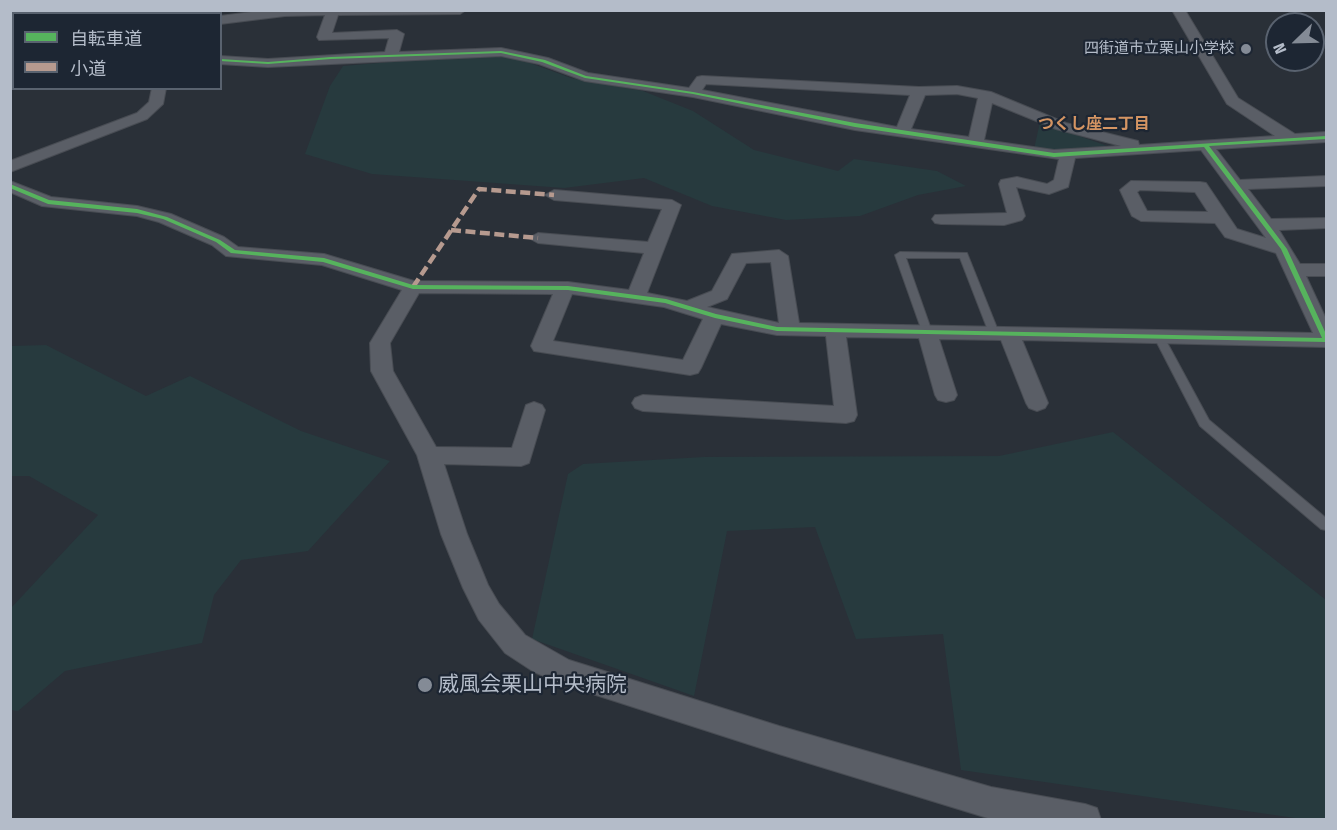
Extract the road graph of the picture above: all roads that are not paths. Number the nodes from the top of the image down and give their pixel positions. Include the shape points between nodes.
1 (460, 10) edge
2 (1178, 10) edge
3 (332, 13) junction
4 (222, 20) edge
5 (391, 56) junction
6 (222, 60) edge
7 (159, 90) edge
8 (919, 91) junction
9 (693, 93) junction
10 (986, 95) junction
11 (902, 132) junction
12 (1326, 137) edge
13 (1291, 139) junction
14 (975, 144) junction
15 (1206, 146) junction
16 (1154, 149) junction
17 (1068, 154) junction
18 (10, 167) edge
19 (1326, 181) edge
20 (1235, 185) junction
21 (10, 186) edge
22 (554, 195) dead end
23 (1221, 218) junction
24 (941, 219) dead end
25 (1326, 223) edge
26 (1265, 225) junction
27 (538, 238) dead end
28 (655, 248) junction
29 (1284, 249) junction
30 (1294, 270) junction
31 (1326, 270) edge
32 (413, 287) junction
33 (565, 288) junction
34 (636, 296) junction
35 (688, 308) junction
36 (715, 316) junction
37 (790, 330) junction
38 (835, 330) junction
39 (927, 332) junction
40 (1002, 333) junction
41 (1159, 337) junction
42 (946, 395) dead end
43 (643, 403) dead end
44 (1037, 403) dead end
45 (534, 410) dead end
46 (429, 455) junction
47 (1326, 525) edge
48 (1031, 815) edge
49 (1085, 819) edge

1 - 3 street
2 - 13 street via 1232,101
3 - 4 street via 267,13
3 - 5 street via 324,37 397,34
5 - 6 street via 268,63
5 - 9 street via 501,52 585,77
7 - 18 street via 156,104 142,116
8 - 9 street via 702,80
8 - 10 street via 957,90
8 - 11 street
9 - 11 street
10 - 14 street
10 - 16 street via 1061,126
11 - 14 street
12 - 13 street
13 - 15 street
14 - 17 street
15 - 16 street
15 - 20 street
16 - 17 street
17 - 24 street via 1062,183 1049,189 1017,182 1007,184 1016,216 1004,220
19 - 20 street
20 - 26 street
21 - 32 street via 48,202 137,211 165,218 218,241 233,252 324,260
22 - 28 street via 672,205
23 - 23 street via 1200,187 1137,185 1128,190 1141,216
23 - 29 street via 1231,233
25 - 26 street
26 - 29 street
27 - 28 street
28 - 34 street
29 - 30 street
30 - 31 street
30 - 41 street via 1326,340
32 - 33 street
32 - 46 street via 380,343 382,371
33 - 34 street
33 - 36 street via 542,346 690,368
34 - 35 street
35 - 36 street
35 - 37 street via 720,295 739,258 778,255
36 - 37 street
37 - 38 street
38 - 39 street
38 - 43 street via 846,415
39 - 40 street
39 - 40 lane via 900,255 964,255
39 - 42 street
40 - 41 street
40 - 44 street
41 - 47 lane via 1204,423
45 - 46 street via 521,457
46 - 48 street via 454,534 489,612 515,644 544,663 920,784
48 - 49 street

